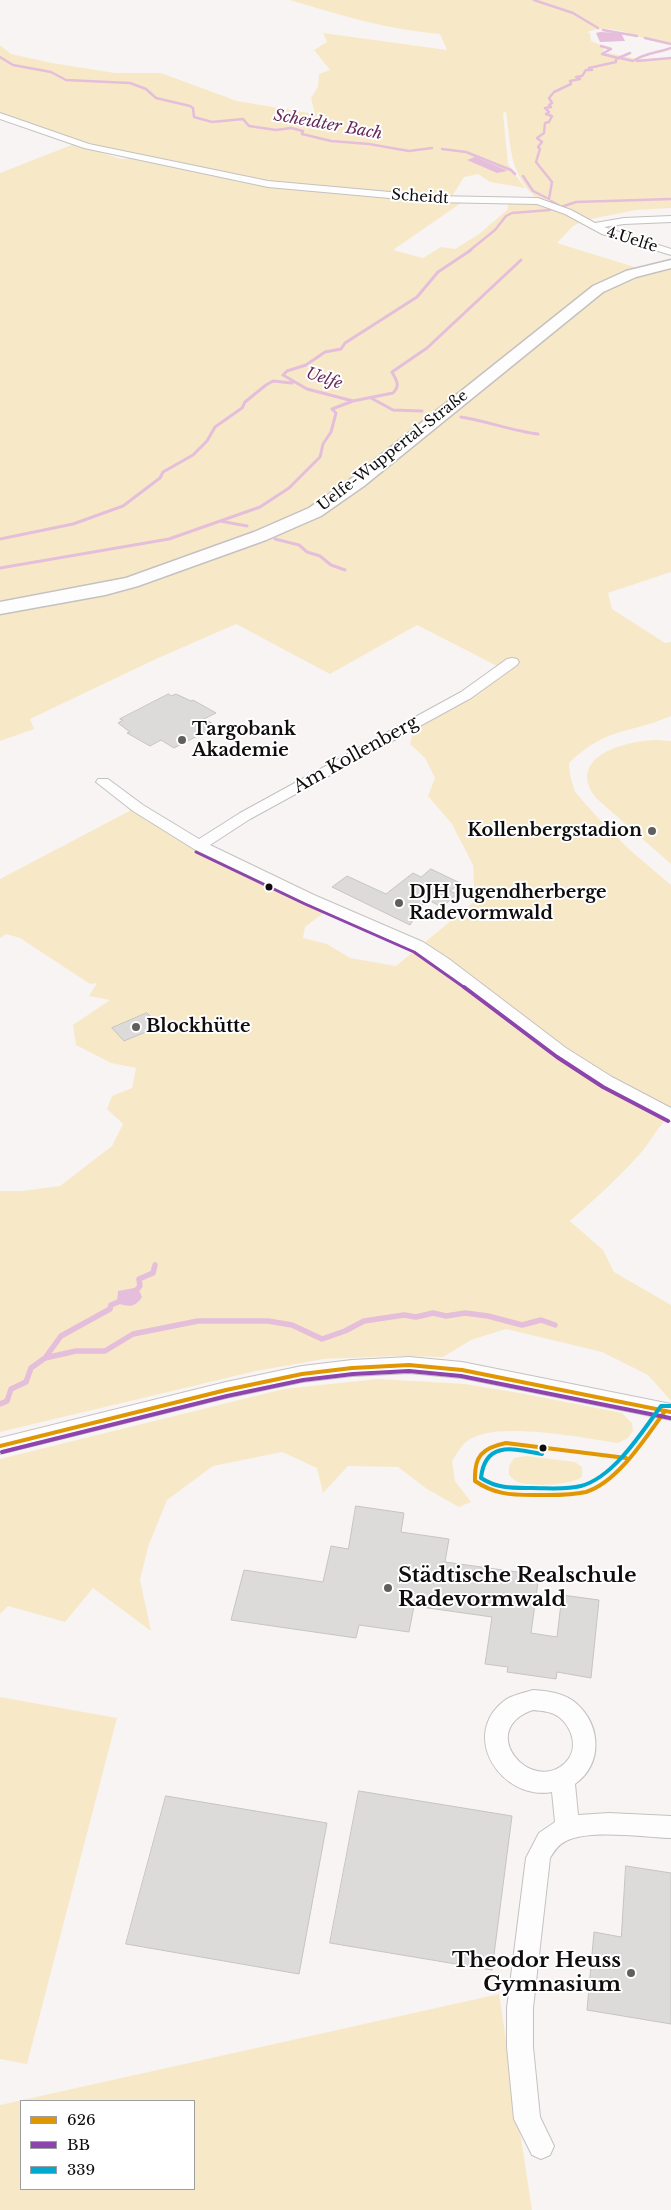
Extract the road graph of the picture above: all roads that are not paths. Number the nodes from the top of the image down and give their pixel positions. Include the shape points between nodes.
1 (0, 116) edge
2 (538, 201) joint
3 (671, 219) edge
4 (594, 226) junction
5 (671, 252) edge
6 (671, 264) edge
7 (0, 608) edge
8 (512, 662) dead end
9 (103, 782) dead end
10 (199, 846) junction
11 (671, 1115) edge
12 (671, 1412) edge
13 (0, 1446) edge
14 (563, 1778) dead end
15 (671, 1827) edge
16 (567, 1828) junction
17 (541, 2146) dead end

1 - 2 street, Scheidt via 104,150 301,188 434,199
2 - 4 street, 4.Uelfe
3 - 4 street, 4.Uelfe
4 - 5 street, 4.Uelfe
6 - 7 main road, Uelfe-Wuppertal-Straße via 631,274 598,289 358,482 315,512 242,543 132,582
8 - 10 street, Am Kollenberg via 466,695 246,816
9 - 10 street
10 - 11 street via 417,946 443,962 566,1057
12 - 13 street via 462,1370 409,1365 292,1376
14 - 16 street
15 - 16 street via 603,1824
16 - 17 street via 553,1834 538,1858 520,2008 527,2119

